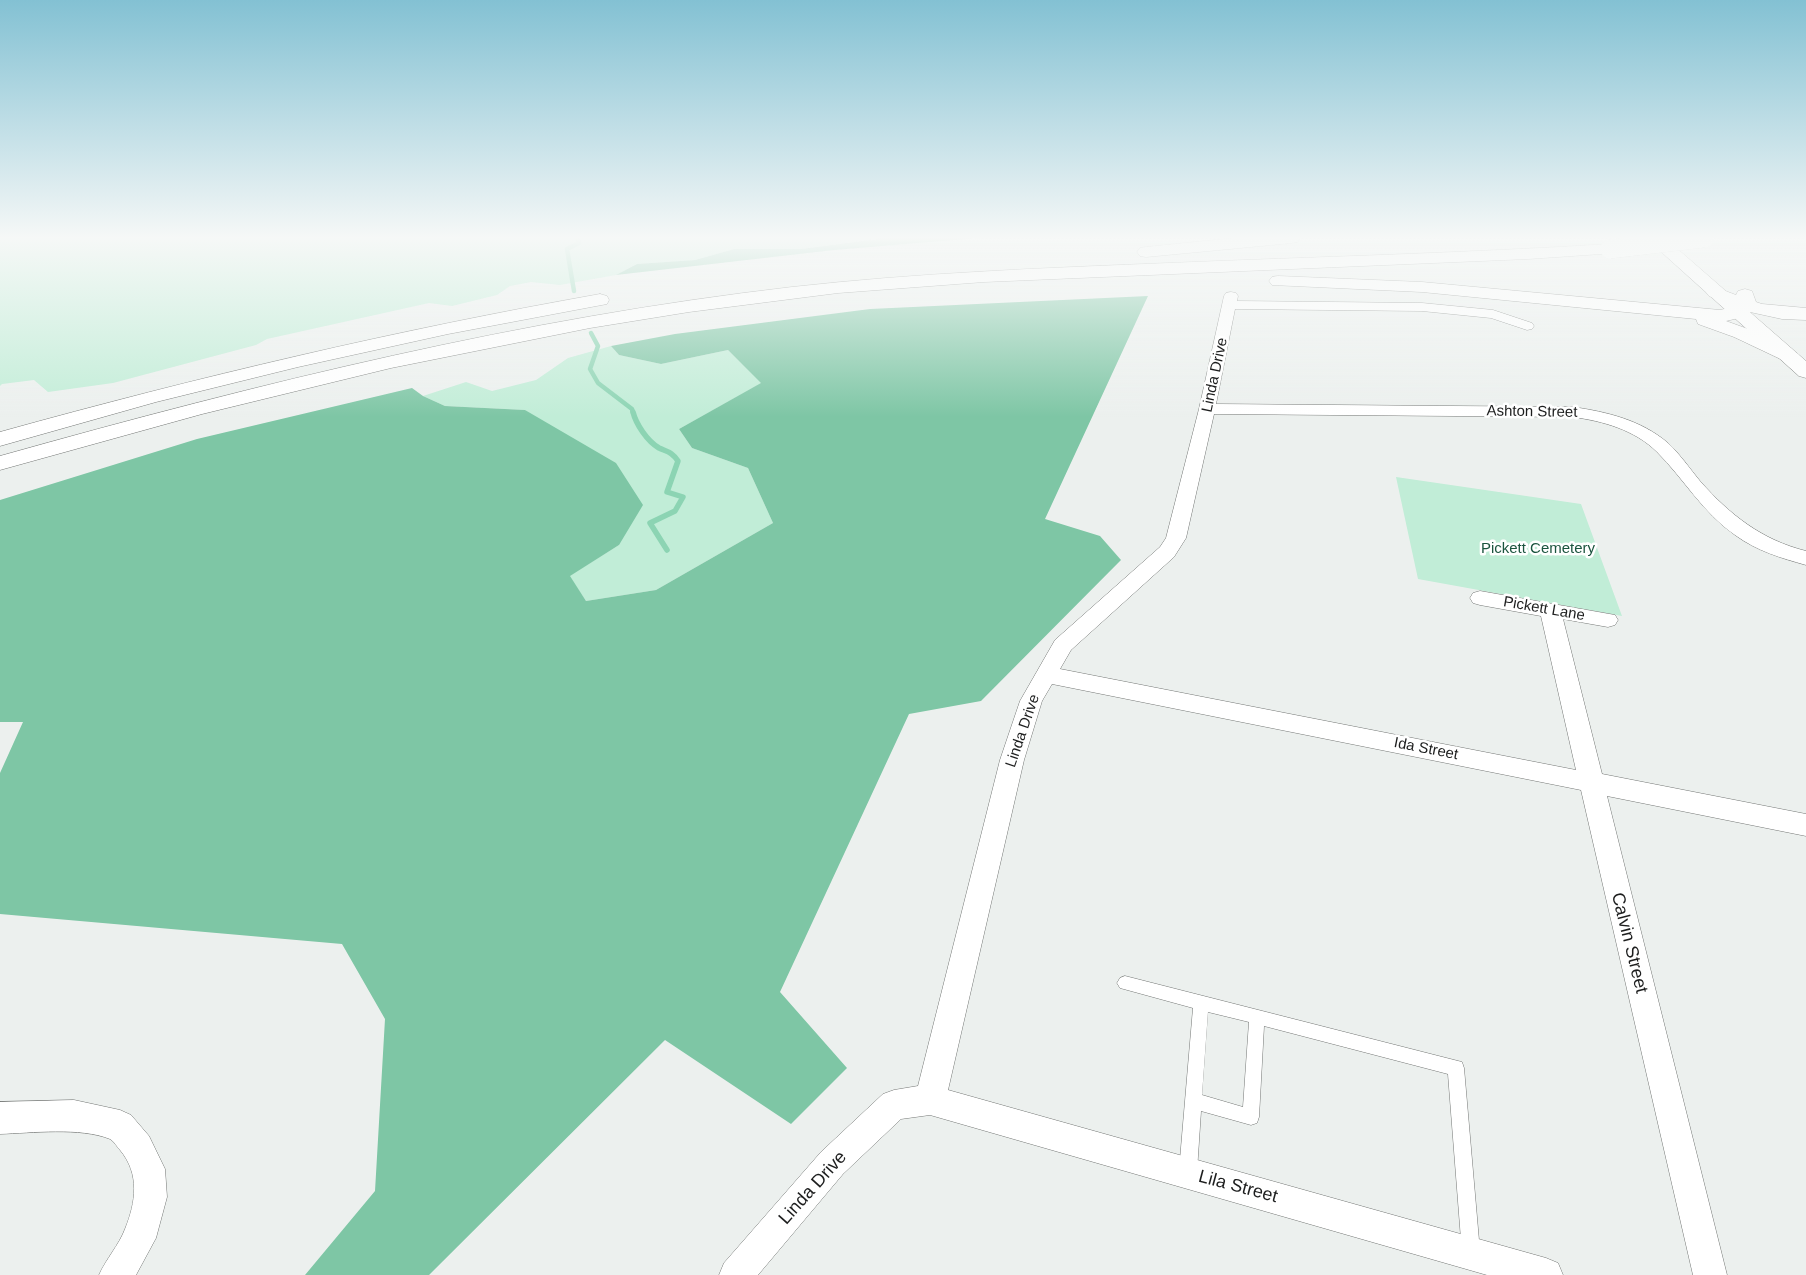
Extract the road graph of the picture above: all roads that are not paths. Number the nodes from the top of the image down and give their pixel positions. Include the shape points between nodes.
1 (616, 298) edge
2 (758, 298) edge
3 (1533, 298) edge
4 (1728, 298) edge
5 (1739, 298) edge
6 (1748, 306) junction
7 (1664, 310) junction
8 (1806, 314) edge
9 (1527, 326) dead end
10 (1795, 344) edge
11 (1806, 372) edge
12 (1207, 410) junction
13 (0, 439) edge
14 (0, 463) edge
15 (1806, 558) edge
16 (1480, 598) dead end
17 (1550, 610) junction
18 (1608, 620) dead end
19 (1045, 674) junction
20 (1590, 782) junction
21 (1806, 825) edge
22 (1125, 983) dead end
23 (1201, 1002) junction
24 (1257, 1017) junction
25 (930, 1100) junction
26 (1193, 1101) junction
27 (0, 1118) edge
28 (1188, 1173) junction
29 (1471, 1253) junction
30 (116, 1275) edge
31 (736, 1275) edge
32 (1546, 1275) edge
33 (1710, 1275) edge

1 - 13 main road via 455,326 299,360
2 - 14 main road via 592,321 327,375
3 - 7 main road
4 - 6 main road
5 - 6 main road
6 - 7 main road via 1731,315 1720,316
6 - 8 main road via 1779,314
6 - 10 main road
6 - 10 main road
7 - 10 main road via 1725,326 1764,344
9 - 12 street, Linda Drive via 1493,314 1422,307 1231,300
10 - 11 main road
12 - 15 street, Ashton Street via 1574,412 1607,418 1652,438 1724,518 1739,530 1777,550
12 - 19 street, Linda Drive via 1176,538 1167,552 1063,645
16 - 17 street, Pickett Lane
17 - 18 street, Pickett Lane
17 - 20 street, Calvin Street
19 - 20 street, Ida Street
19 - 25 street, Linda Drive via 1031,701 1012,760
20 - 21 street, Ida Street
20 - 33 street, Calvin Street
22 - 23 lane
23 - 24 lane
23 - 26 lane
24 - 26 lane via 1251,1117
24 - 29 lane via 1456,1068
25 - 28 street, Lila Street
25 - 31 street, Linda Drive via 894,1105 832,1163
26 - 28 lane
27 - 30 street via 74,1116 120,1126 138,1147 149,1169 151,1197 139,1238
28 - 29 street, Lila Street
29 - 32 street, Lila Street

